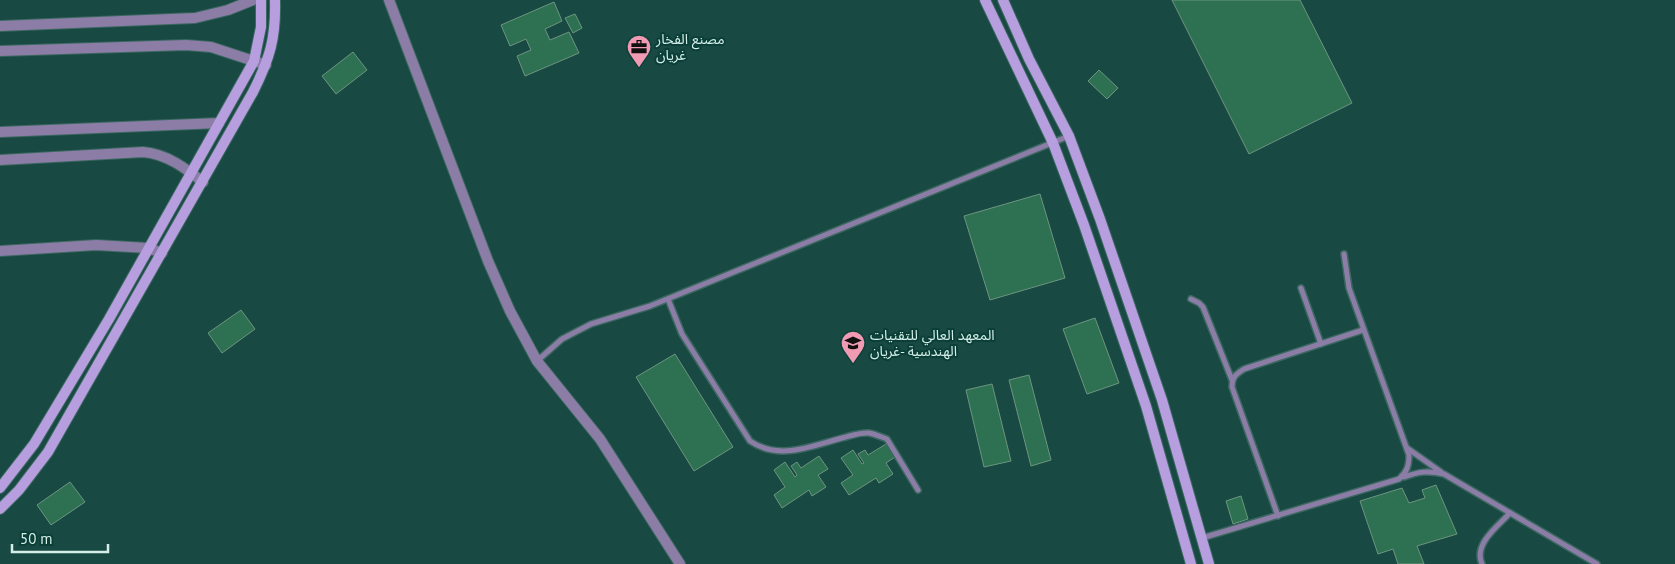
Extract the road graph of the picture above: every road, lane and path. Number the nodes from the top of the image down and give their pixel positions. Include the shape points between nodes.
1 (253, 0) edge
2 (261, 0) edge
3 (275, 0) edge
4 (390, 0) edge
5 (985, 0) edge
6 (1003, 0) edge
7 (0, 26) edge
8 (0, 51) edge
9 (1029, 60) junction
10 (254, 61) junction
11 (266, 65) junction
12 (1016, 65) junction
13 (220, 123) junction
14 (0, 132) edge
15 (1069, 136) junction
16 (1053, 143) junction
17 (0, 160) edge
18 (191, 172) junction
19 (203, 182) junction
20 (148, 248) junction
21 (0, 251) edge
22 (162, 253) junction
23 (1344, 254) dead end
24 (1301, 288) dead end
25 (668, 299) junction
26 (1190, 299) dead end
27 (1363, 330) junction
28 (1321, 344) junction
29 (537, 361) junction
30 (1232, 380) junction
31 (1407, 447) junction
32 (1444, 474) junction
33 (1398, 479) junction
34 (1, 486) edge
35 (918, 490) dead end
36 (0, 509) edge
37 (1193, 509) junction
38 (1177, 513) junction
39 (1510, 513) junction
40 (1278, 516) junction
41 (1202, 538) junction
42 (1588, 562) edge
43 (680, 564) edge
44 (1191, 564) edge
45 (1209, 564) edge
46 (1482, 564) edge
47 (1597, 564) edge

1 - 7 street via 195,18
2 - 10 main road via 261,27
3 - 11 main road via 275,27
4 - 29 street via 488,261
5 - 12 main road
6 - 9 main road
8 - 10 street via 186,45 211,47
9 - 12 main road
9 - 15 main road
10 - 11 street
10 - 13 main road
11 - 19 main road
12 - 16 main road
13 - 14 street
13 - 18 main road
15 - 16 lane
15 - 37 main road via 1162,400
16 - 25 lane
16 - 38 main road via 1146,406
17 - 18 street via 143,152 162,155
18 - 19 street
18 - 20 main road
19 - 22 main road
20 - 21 street via 96,245
20 - 22 street
20 - 34 main road via 34,444
22 - 36 main road via 48,452
23 - 27 lane via 1349,288
24 - 28 lane
25 - 29 lane via 591,324 562,339
25 - 35 lane via 682,334 750,441 768,451 782,452 868,433 887,439
26 - 30 lane via 1203,307
27 - 28 lane
27 - 31 lane
28 - 30 lane via 1244,369
29 - 43 street via 600,439
30 - 40 lane
31 - 32 lane
31 - 33 lane via 1408,468
32 - 33 lane via 1421,471
32 - 39 lane
33 - 40 lane
37 - 38 main road
37 - 41 main road
38 - 44 main road
39 - 42 lane
39 - 46 lane via 1482,544
40 - 41 lane
41 - 45 main road
42 - 47 lane

